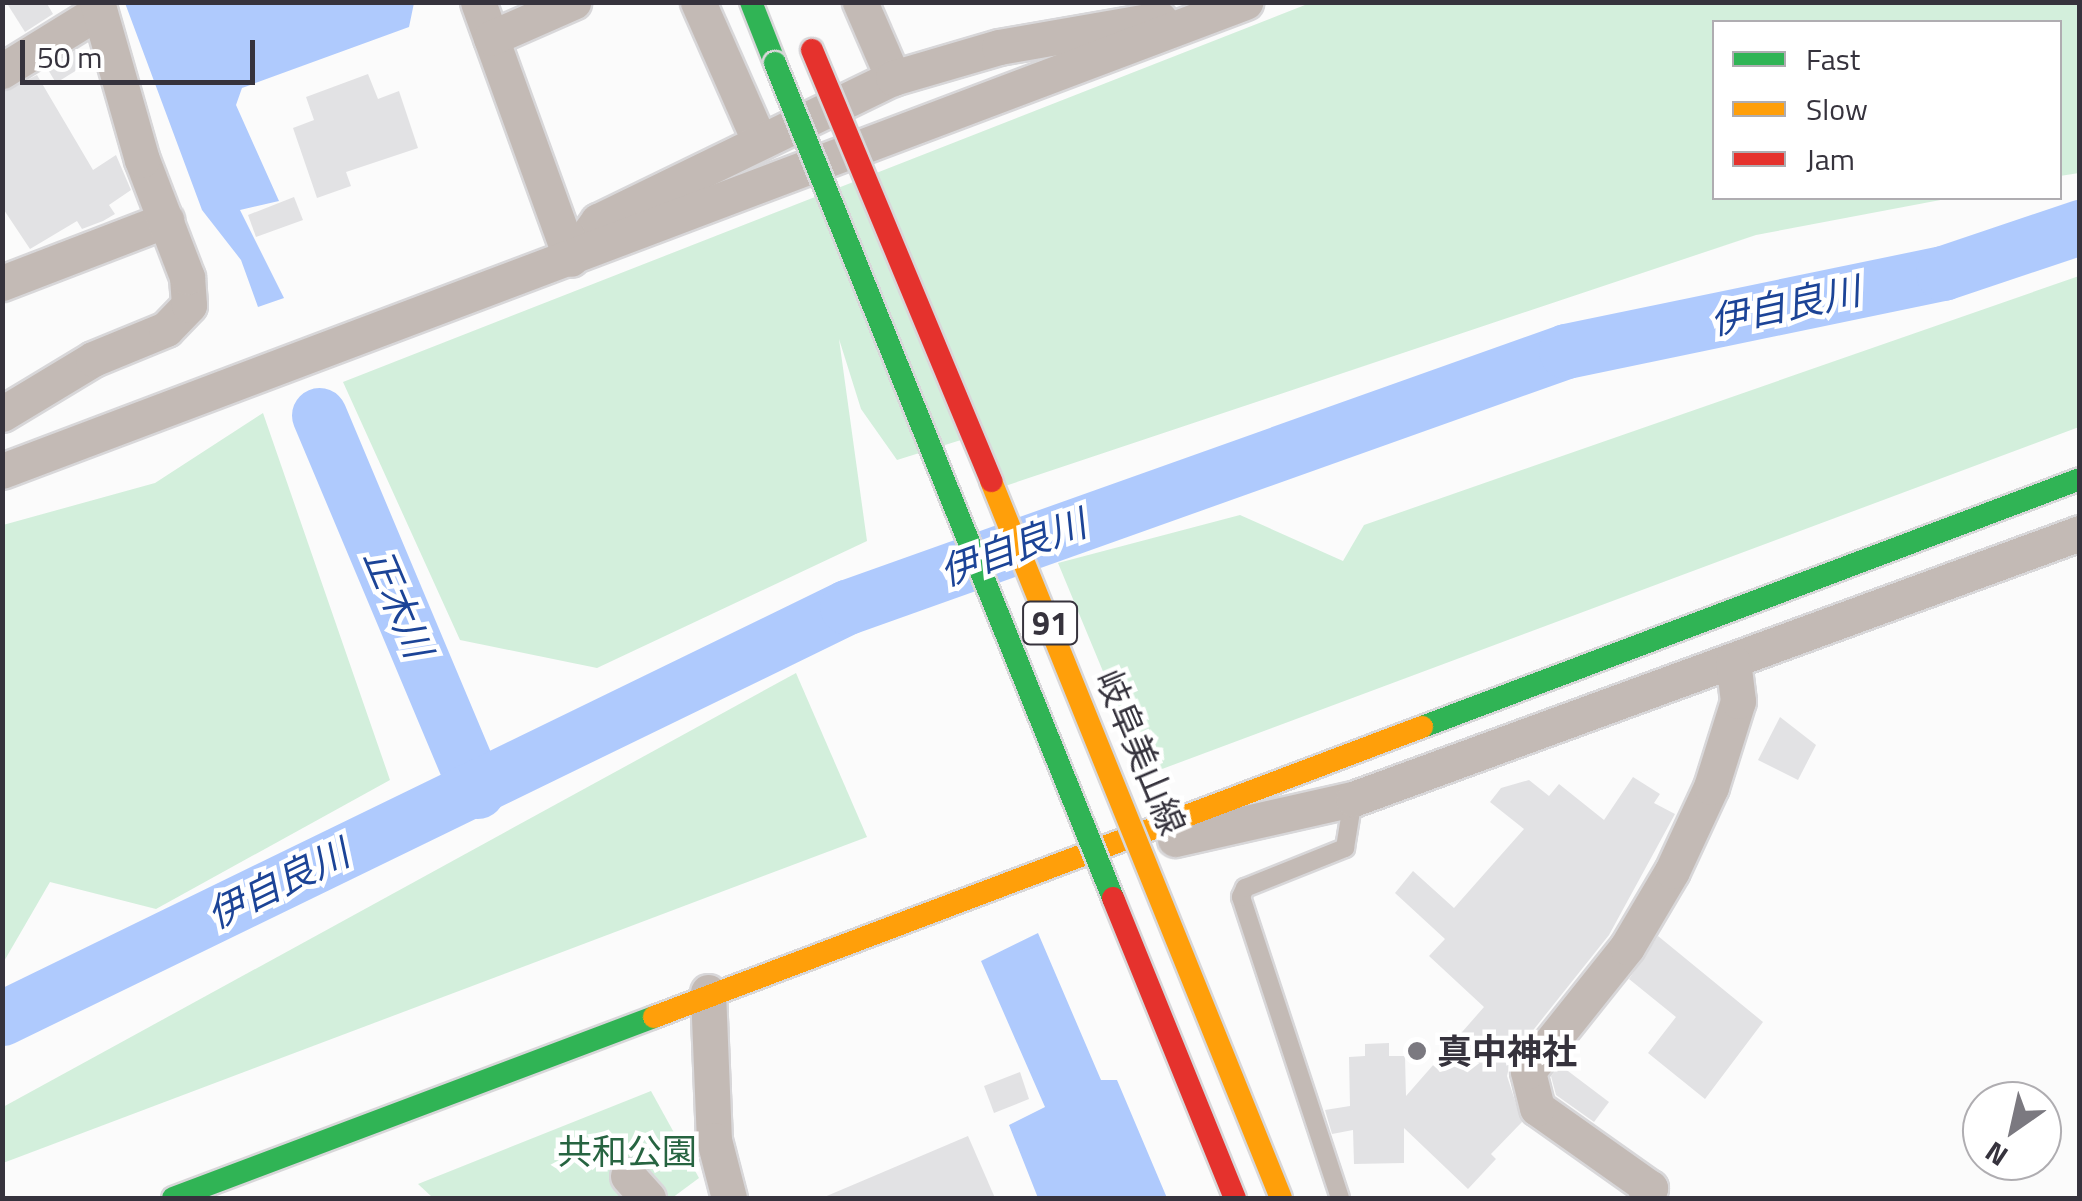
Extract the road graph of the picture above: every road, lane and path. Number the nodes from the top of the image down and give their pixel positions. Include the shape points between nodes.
1 (478, 2) edge
2 (574, 2) edge
3 (698, 2) edge
4 (751, 2) edge
5 (860, 2) edge
6 (1245, 2) edge
7 (98, 7) edge
8 (1207, 17) junction
9 (799, 18) dead end
10 (491, 38) junction
11 (2, 71) edge
12 (892, 78) junction
13 (759, 140) junction
14 (166, 220) junction
15 (571, 259) junction
16 (2, 284) edge
17 (2, 414) edge
18 (2, 471) edge
19 (2080, 479) edge
20 (2080, 533) edge
21 (1732, 662) junction
22 (1353, 799) junction
23 (1164, 841) dead end
24 (708, 992) junction
25 (173, 1198) edge
26 (729, 1198) edge
27 (1235, 1198) edge
28 (1281, 1198) edge
29 (1340, 1198) edge
30 (1646, 1198) edge

1 - 10 street
2 - 10 street
3 - 13 street
4 - 27 main road, 91, bridge
5 - 12 street
6 - 8 street
7 - 11 street
7 - 14 street
8 - 12 street via 1146,19 998,47
8 - 15 street
9 - 28 main road, 岐阜美山線 / 91, bridge via 1180,936
10 - 15 street
12 - 13 street
13 - 15 street via 598,222
14 - 16 street
14 - 17 street via 187,277 189,305 166,328 93,359
15 - 18 street
19 - 24 main road
20 - 21 street
21 - 22 street
21 - 30 street via 1738,701 1711,787 1672,871 1627,947 1528,1070 1537,1108 1650,1188
22 - 23 street
22 - 29 lane via 1345,848 1245,888 1241,897
24 - 25 main road
24 - 26 street via 714,1140

